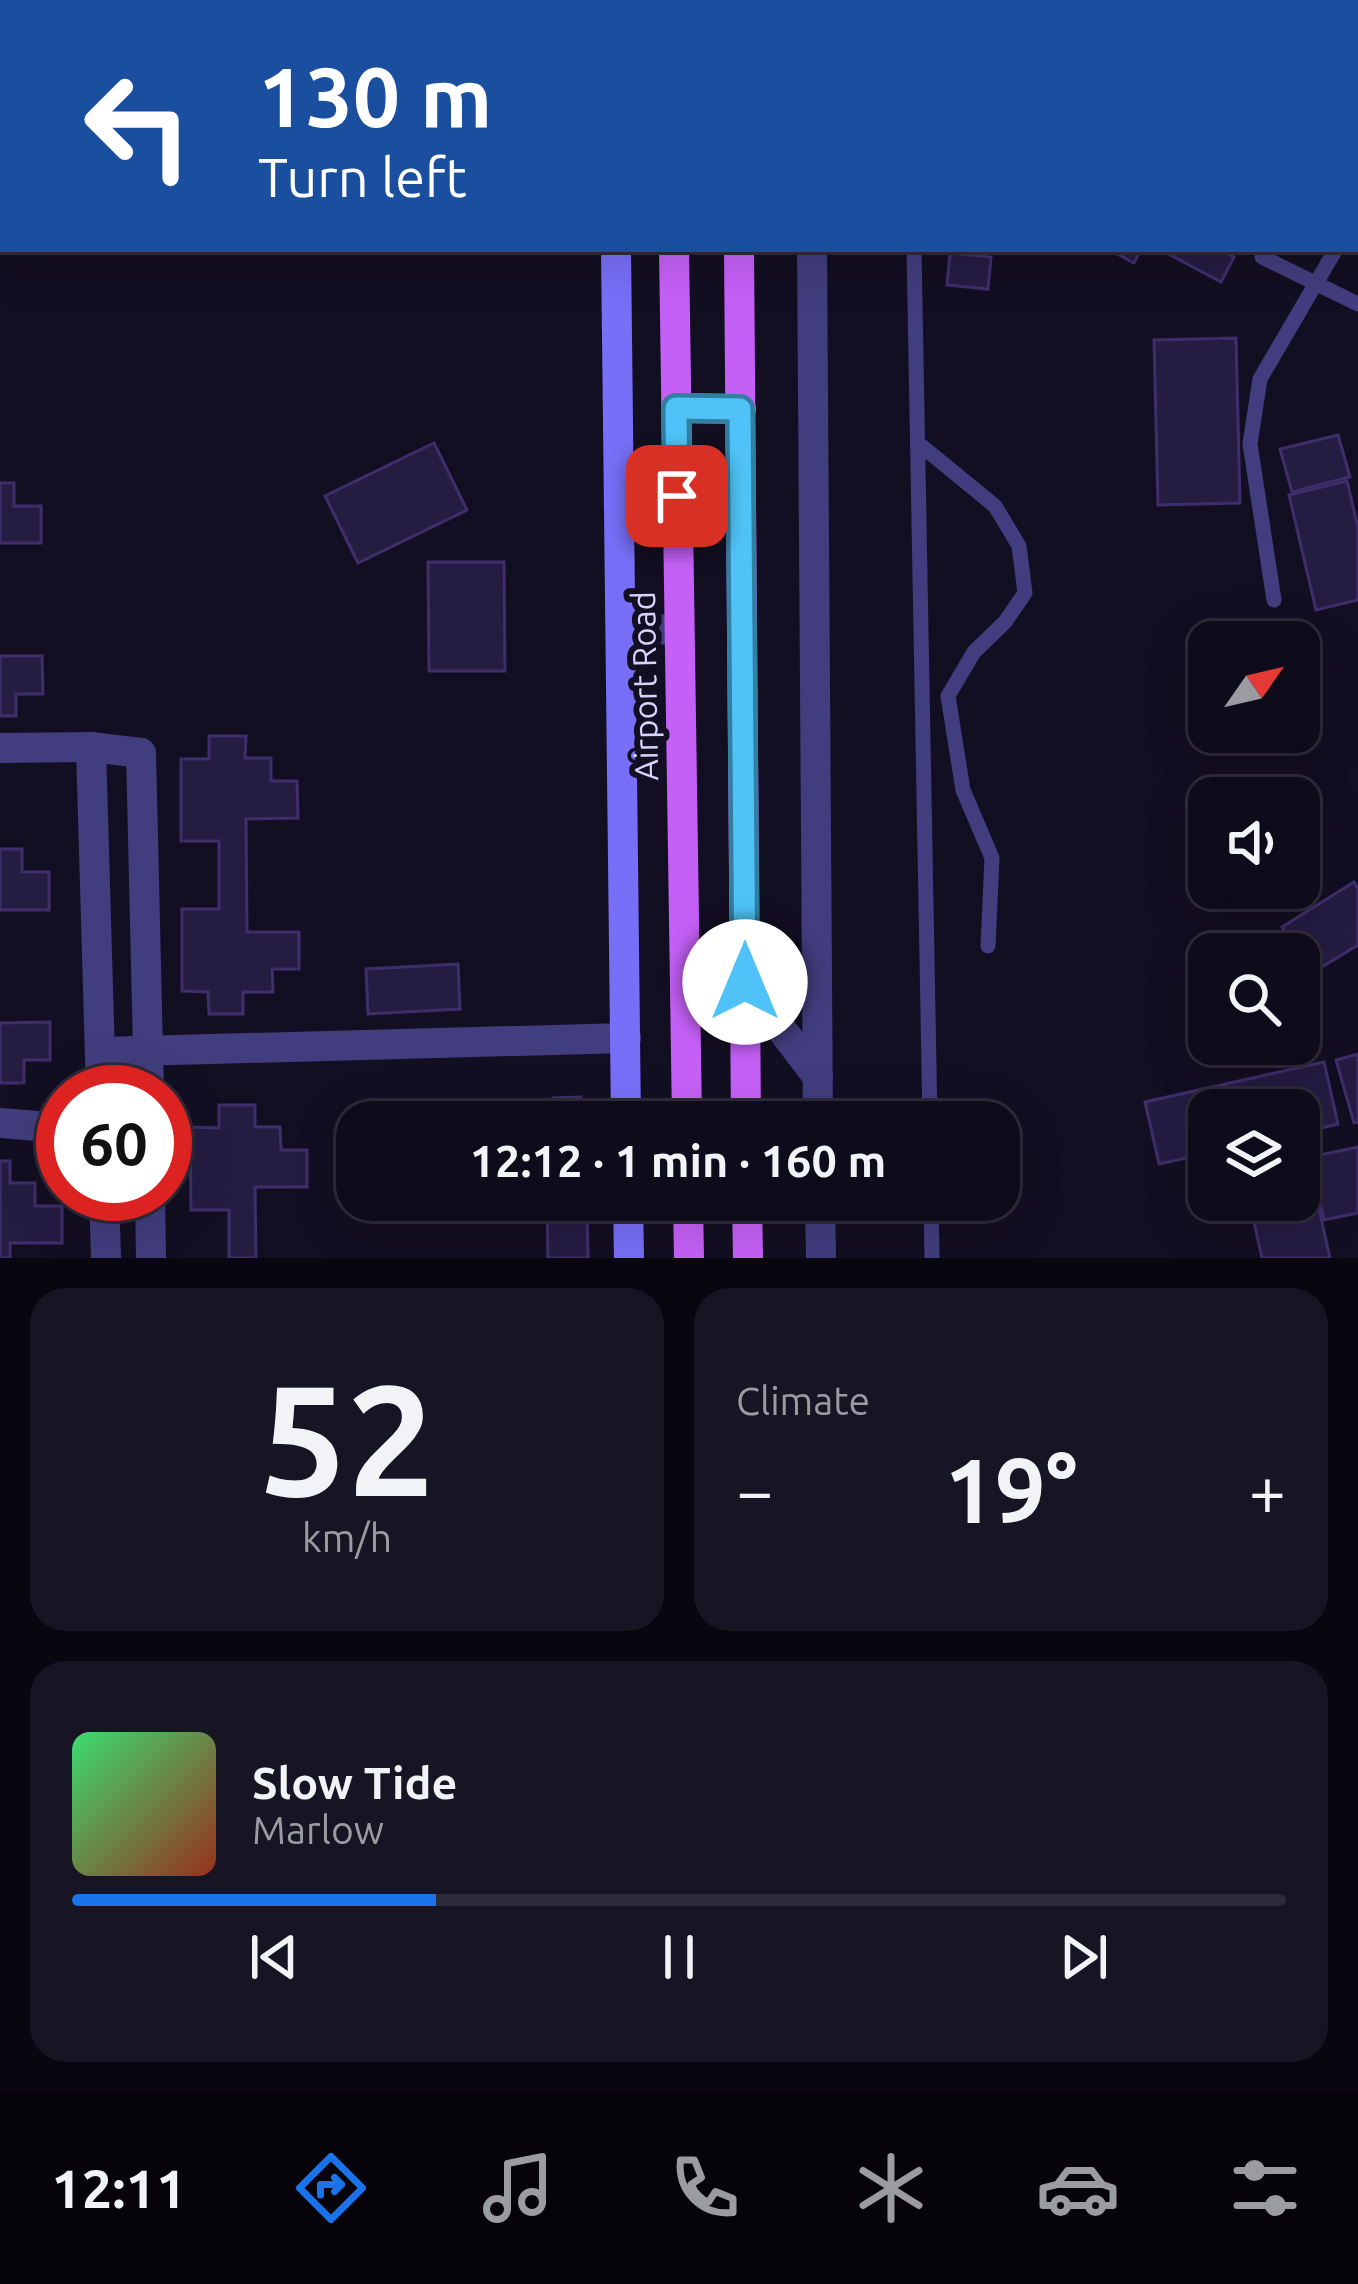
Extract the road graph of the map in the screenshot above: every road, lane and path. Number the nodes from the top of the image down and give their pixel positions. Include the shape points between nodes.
1 (616, 252) edge
2 (674, 252) edge
3 (740, 252) edge
4 (812, 252) edge
5 (914, 252) edge
6 (1334, 252) edge
7 (1262, 257) dead end
8 (1317, 282) junction
9 (1358, 304) edge
10 (676, 408) junction
11 (740, 409) junction
12 (918, 443) junction
13 (1274, 600) dead end
14 (679, 629) junction
15 (621, 631) junction
16 (91, 747) junction
17 (0, 748) edge
18 (988, 946) dead end
19 (745, 982) junction
20 (626, 1038) junction
21 (148, 1051) junction
22 (100, 1052) junction
23 (100, 1065) edge
24 (148, 1065) edge
25 (818, 1076) junction
26 (626, 1101) edge
27 (687, 1101) edge
28 (746, 1101) edge
29 (818, 1101) edge
30 (930, 1101) edge
31 (0, 1123) edge
32 (36, 1126) edge
33 (105, 1221) edge
34 (151, 1221) edge
35 (628, 1221) edge
36 (688, 1221) edge
37 (747, 1221) edge
38 (820, 1221) edge
39 (931, 1221) edge
40 (106, 1258) edge
41 (152, 1258) edge
42 (629, 1258) edge
43 (689, 1258) edge
44 (748, 1258) edge
45 (821, 1258) edge
46 (932, 1258) edge

1 - 15 street
2 - 10 main road, Airport Road
3 - 11 main road
4 - 25 street
5 - 12 lane
6 - 8 lane
7 - 8 lane
8 - 9 lane
8 - 13 lane via 1260,379 1250,444
10 - 11 main road
10 - 14 main road, Airport Road
11 - 19 main road
12 - 18 lane via 995,506 1019,546 1025,592 947,697 963,790 992,858
12 - 30 lane
14 - 15 street
14 - 27 main road, Airport Road
15 - 20 street
16 - 17 street
16 - 21 street via 141,753
16 - 22 street
19 - 25 street
19 - 28 main road
20 - 21 street
20 - 26 street
21 - 22 street
21 - 24 street
22 - 23 street
25 - 29 street
31 - 32 street
33 - 40 street
34 - 41 street
35 - 42 street
36 - 43 main road
37 - 44 main road
38 - 45 street
39 - 46 lane

